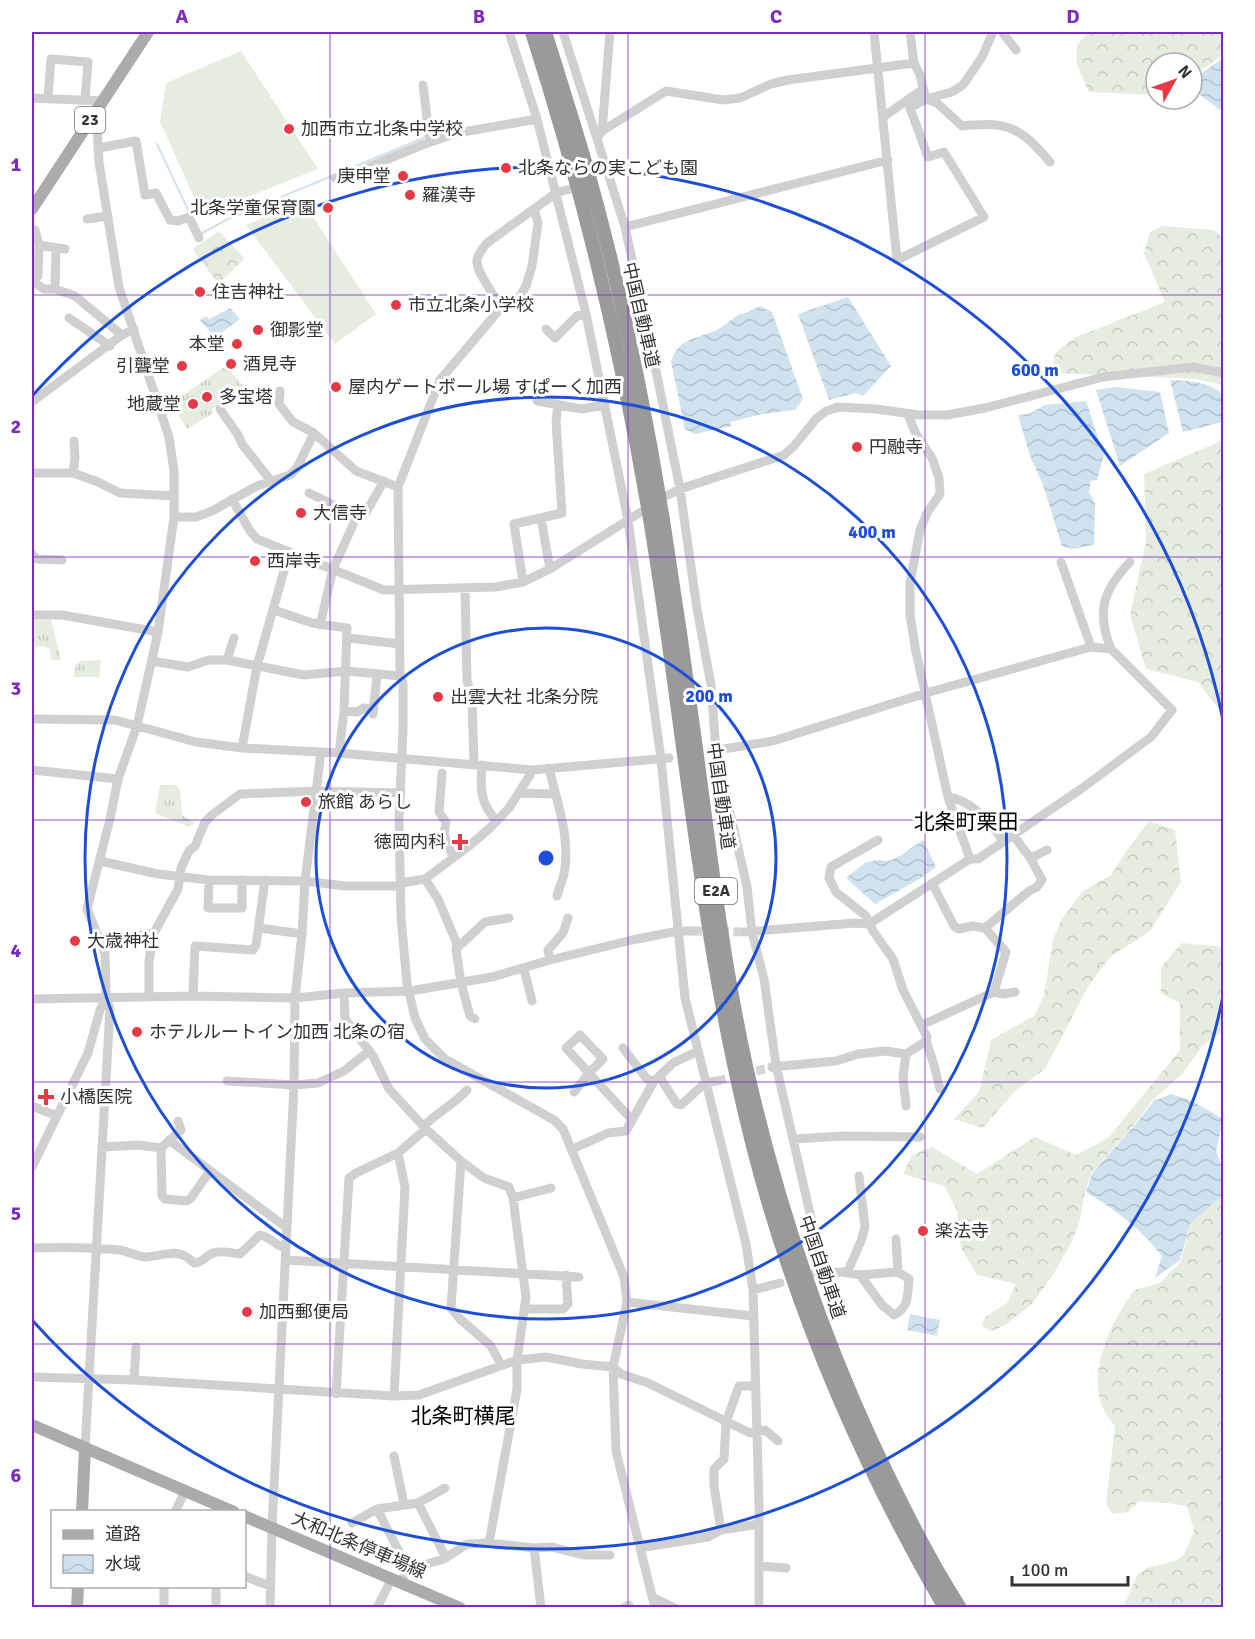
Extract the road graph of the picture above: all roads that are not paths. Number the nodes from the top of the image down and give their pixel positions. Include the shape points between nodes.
1 (148, 32) edge
2 (509, 32) edge
3 (532, 32) edge
4 (545, 32) edge
5 (563, 32) edge
6 (610, 32) edge
7 (874, 32) edge
8 (909, 32) edge
9 (993, 32) edge
10 (1002, 32) edge
11 (1016, 50) dead end
12 (914, 63) junction
13 (878, 69) junction
14 (551, 72) junction
15 (423, 86) dead end
16 (924, 94) junction
17 (32, 98) edge
18 (48, 98) junction
19 (85, 100) junction
20 (99, 106) junction
21 (883, 117) junction
22 (537, 119) junction
23 (599, 134) junction
24 (147, 139) dead end
25 (136, 141) junction
26 (430, 142) junction
27 (573, 144) junction
28 (99, 148) junction
29 (888, 160) junction
30 (1050, 162) dead end
31 (610, 177) junction
32 (334, 178) dead end
33 (599, 180) dead end
34 (570, 189) dead end
35 (556, 193) junction
36 (32, 209) edge
37 (534, 209) junction
38 (108, 216) junction
39 (87, 219) dead end
40 (625, 227) junction
41 (32, 229) edge
42 (199, 238) dead end
43 (39, 245) junction
44 (35, 279) edge
45 (56, 286) dead end
46 (500, 309) junction
47 (586, 314) junction
48 (69, 318) dead end
49 (134, 329) junction
50 (546, 329) dead end
51 (123, 335) junction
52 (110, 346) junction
53 (1224, 374) edge
54 (280, 391) dead end
55 (537, 401) dead end
56 (32, 402) edge
57 (558, 404) junction
58 (605, 405) junction
59 (219, 409) dead end
60 (908, 415) junction
61 (314, 433) junction
62 (74, 441) dead end
63 (32, 473) edge
64 (73, 474) junction
65 (271, 481) junction
66 (384, 481) junction
67 (398, 487) junction
68 (680, 489) junction
69 (309, 493) dead end
70 (668, 495) dead end
71 (174, 496) junction
72 (232, 499) junction
73 (640, 512) dead end
74 (357, 516) junction
75 (174, 517) junction
76 (541, 518) junction
77 (628, 520) junction
78 (289, 553) junction
79 (32, 554) edge
80 (62, 560) dead end
81 (1061, 562) dead end
82 (1130, 562) dead end
83 (333, 569) junction
84 (550, 569) junction
85 (523, 582) junction
86 (465, 588) junction
87 (400, 589) junction
88 (274, 610) junction
89 (32, 615) edge
90 (320, 625) junction
91 (158, 632) junction
92 (234, 638) dead end
93 (348, 638) junction
94 (400, 644) junction
95 (1091, 647) junction
96 (1111, 649) junction
97 (227, 660) junction
98 (152, 661) junction
99 (257, 666) junction
100 (346, 671) junction
101 (377, 675) junction
102 (400, 676) junction
103 (926, 693) junction
104 (344, 711) junction
105 (32, 719) edge
106 (137, 726) junction
107 (242, 748) junction
108 (714, 751) junction
109 (321, 752) junction
110 (339, 753) junction
111 (665, 758) junction
112 (402, 760) junction
113 (478, 765) junction
114 (549, 768) junction
115 (32, 770) edge
116 (531, 770) junction
117 (442, 773) dead end
118 (118, 779) junction
119 (316, 791) junction
120 (519, 792) junction
121 (401, 793) junction
122 (555, 794) junction
123 (948, 797) junction
124 (497, 821) junction
125 (1014, 835) junction
126 (878, 840) dead end
127 (1004, 842) junction
128 (1047, 850) dead end
129 (453, 858) junction
130 (1031, 858) junction
131 (970, 859) junction
132 (100, 861) junction
133 (180, 877) junction
134 (425, 879) junction
135 (209, 880) junction
136 (242, 880) junction
137 (265, 880) junction
138 (305, 881) junction
139 (932, 883) junction
140 (401, 884) junction
141 (557, 896) dead end
142 (509, 918) dead end
143 (568, 918) dead end
144 (869, 924) junction
145 (260, 928) junction
146 (985, 928) junction
147 (678, 931) junction
148 (693, 931) tunnel mouth
149 (748, 932) junction
150 (154, 933) junction
151 (302, 934) junction
152 (100, 942) junction
153 (456, 949) junction
154 (1016, 950) dead end
155 (1006, 952) junction
156 (550, 960) junction
157 (524, 969) junction
158 (461, 983) junction
159 (410, 991) junction
160 (994, 992) junction
161 (1015, 992) dead end
162 (344, 993) junction
163 (193, 996) junction
164 (149, 997) junction
165 (106, 998) junction
166 (295, 998) junction
167 (32, 999) edge
168 (532, 1000) dead end
169 (475, 1019) dead end
170 (922, 1025) junction
171 (926, 1041) junction
172 (623, 1048) dead end
173 (108, 1050) junction
174 (369, 1051) junction
175 (698, 1051) junction
176 (87, 1053) junction
177 (906, 1054) junction
178 (774, 1066) junction
179 (656, 1078) junction
180 (227, 1081) dead end
181 (717, 1081) tunnel mouth
182 (705, 1083) junction
183 (294, 1085) junction
184 (940, 1089) dead end
185 (467, 1090) dead end
186 (574, 1092) dead end
187 (32, 1106) edge
188 (906, 1106) dead end
189 (57, 1116) junction
190 (632, 1120) junction
191 (178, 1121) dead end
192 (425, 1127) junction
193 (920, 1137) dead end
194 (794, 1139) junction
195 (169, 1140) junction
196 (102, 1147) junction
197 (577, 1147) dead end
198 (161, 1148) junction
199 (398, 1153) junction
200 (461, 1161) junction
201 (32, 1167) edge
202 (210, 1171) junction
203 (859, 1176) dead end
204 (551, 1188) dead end
205 (513, 1198) junction
206 (287, 1228) junction
207 (896, 1239) dead end
208 (32, 1248) edge
209 (95, 1248) junction
210 (286, 1248) junction
211 (286, 1260) junction
212 (344, 1263) junction
213 (400, 1267) junction
214 (453, 1269) junction
215 (825, 1272) junction
216 (898, 1272) junction
217 (521, 1273) junction
218 (814, 1273) dead end
219 (848, 1273) junction
220 (566, 1275) junction
221 (860, 1275) junction
222 (579, 1277) dead end
223 (780, 1283) dead end
224 (753, 1290) junction
225 (627, 1302) junction
226 (526, 1309) junction
227 (753, 1316) junction
228 (136, 1347) dead end
229 (517, 1360) junction
230 (501, 1365) junction
231 (613, 1367) junction
232 (32, 1377) edge
233 (88, 1380) junction
234 (134, 1380) junction
235 (755, 1386) junction
236 (279, 1389) junction
237 (336, 1394) junction
238 (394, 1396) junction
239 (726, 1422) junction
240 (32, 1425) edge
241 (757, 1432) junction
242 (778, 1441) dead end
243 (85, 1449) junction
244 (394, 1456) dead end
245 (445, 1488) dead end
246 (184, 1491) junction
247 (418, 1503) junction
248 (404, 1504) junction
249 (377, 1509) junction
250 (82, 1510) edge
251 (177, 1510) edge
252 (229, 1510) edge
253 (246, 1517) edge
254 (352, 1523) dead end
255 (759, 1524) junction
256 (272, 1527) junction
257 (681, 1529) dead end
258 (721, 1530) junction
259 (684, 1541) junction
260 (489, 1543) junction
261 (645, 1546) dead end
262 (534, 1548) junction
263 (610, 1555) dead end
264 (446, 1558) junction
265 (760, 1566) junction
266 (786, 1568) dead end
267 (409, 1571) junction
268 (246, 1576) edge
269 (396, 1580) junction
270 (270, 1586) junction
271 (78, 1588) edge
272 (164, 1588) edge
273 (216, 1588) edge
274 (654, 1603) edge
275 (77, 1608) edge
276 (164, 1608) edge
277 (216, 1608) edge
278 (270, 1608) edge
279 (377, 1608) edge
280 (460, 1608) edge
281 (541, 1608) edge
282 (675, 1608) edge
283 (759, 1608) edge
284 (945, 1608) edge
285 (960, 1608) edge

1 - 20 main road, 23
2 - 22 street
3 - 14 highway, 中国自動車道 / E2A
4 - 14 highway, 中国自動車道 / E2A
5 - 23 street
6 - 23 street
7 - 13 street
8 - 12 street
9 - 16 street via 963,85 952,92
10 - 11 street
12 - 13 street
12 - 16 street
13 - 21 street
13 - 23 street via 788,80 740,98 723,100 666,91
14 - 27 highway, 中国自動車道 / E2A
15 - 26 street
16 - 21 street
16 - 29 street via 910,108 928,157 944,152 984,217 897,260
16 - 30 street via 962,126 989,123 1013,128 1033,142
17 - 18 street
18 - 19 street
18 - 19 street via 51,59 88,62
19 - 20 street
20 - 28 street
20 - 36 main road, 23
21 - 29 street
22 - 26 street
22 - 35 street
23 - 31 street
24 - 25 street
25 - 28 street
25 - 42 street via 144,195 156,193 170,220 189,217
26 - 32 street
27 - 284 highway, 中国自動車道 / E2A via 650,519 706,915 749,1130 813,1336 874,1477
27 - 285 highway, 中国自動車道 / E2A via 611,264 638,385 675,600 719,914 746,1064 771,1164 824,1331 852,1398 923,1545
28 - 38 street
29 - 40 street
31 - 33 street
31 - 40 street
34 - 35 street
35 - 37 street
35 - 47 street
37 - 46 street via 538,223 526,286 515,304
37 - 46 street via 487,243 477,260
38 - 39 street
38 - 49 street via 119,288
40 - 68 street
41 - 43 street
43 - 44 street
43 - 45 street via 61,249
44 - 51 street via 44,289 75,296
46 - 67 street via 449,368 435,391
47 - 50 street via 578,316 555,338
47 - 58 street
48 - 52 street
49 - 51 street
49 - 71 street via 173,452
51 - 52 street
52 - 56 street
53 - 60 street via 1193,367 1103,376 985,408 947,415
54 - 61 street via 279,404 294,422
55 - 57 street
57 - 58 street via 582,409
57 - 76 street via 562,513
58 - 77 street
59 - 65 street
60 - 68 street via 838,407 816,418 784,455
60 - 103 street via 939,477 940,494 920,531 910,583 910,615
61 - 65 street via 297,468 290,475
61 - 66 street via 356,471
62 - 64 street
63 - 64 street
64 - 71 street via 120,493
65 - 72 street
66 - 67 street
66 - 74 street via 365,514
67 - 87 street
68 - 70 street
68 - 108 street via 711,684
69 - 74 street
71 - 75 street
72 - 75 street via 196,516
72 - 78 street via 257,539
73 - 77 street
74 - 83 street
75 - 91 street
76 - 84 street
76 - 85 street via 514,524
77 - 84 street
77 - 111 street
78 - 83 street
78 - 88 street
79 - 80 street via 37,559
81 - 95 street
82 - 96 street via 1104,599 1103,624
83 - 87 street via 384,590
83 - 90 street
84 - 85 street
85 - 86 street
86 - 87 street
86 - 113 street via 466,680 472,700
87 - 94 street
88 - 90 street
88 - 99 street
89 - 91 street via 62,615
90 - 93 street via 347,628
91 - 98 street
92 - 97 street
93 - 94 street
93 - 100 street
94 - 102 street
95 - 96 street
95 - 103 street
96 - 125 street via 1172,710 1151,737
97 - 98 street via 209,660 188,667
97 - 99 street
98 - 106 street
99 - 100 street via 304,675
99 - 107 street
100 - 101 street
100 - 104 street
101 - 102 street
101 - 104 street via 374,711
102 - 112 street
103 - 108 street via 778,740
103 - 123 street
104 - 110 street
105 - 106 street via 115,720
106 - 107 street via 196,742
106 - 118 street
107 - 109 street
108 - 149 street via 747,887
109 - 110 street
109 - 119 street
110 - 112 street
111 - 114 street
111 - 147 street
112 - 113 street
112 - 121 street
113 - 116 street
113 - 124 street via 480,792
114 - 116 street
114 - 122 street
115 - 118 street
116 - 120 street
117 - 129 street via 440,812 446,822 444,834
118 - 132 street
119 - 121 street
119 - 133 street via 240,794 205,822
119 - 138 street
120 - 122 street
120 - 124 street
121 - 140 street
122 - 141 street via 566,848
123 - 127 street via 972,808
123 - 131 street
124 - 129 street
125 - 127 street
125 - 130 street
126 - 144 street via 831,867 829,878 836,892 866,916
127 - 131 street via 978,859
128 - 130 street
129 - 134 street
130 - 146 street via 1041,883
131 - 139 street
132 - 133 street
132 - 152 street via 87,909
133 - 135 street
133 - 150 street via 178,889
134 - 140 street
134 - 153 street via 438,899
135 - 136 street
135 - 136 street via 208,908 242,908
136 - 137 street
137 - 138 street
137 - 145 street
138 - 140 street via 345,886
138 - 151 street
139 - 144 street
139 - 146 street via 954,926
140 - 159 street via 402,940
142 - 153 street via 485,922
143 - 156 street via 563,933 548,950
144 - 149 street
144 - 170 street via 893,959 903,990
145 - 151 street
145 - 163 street via 253,950 195,946
146 - 155 street
147 - 148 street
147 - 156 street
147 - 175 street via 685,998
149 - 178 street via 764,979
150 - 152 street
150 - 164 street
151 - 166 street
152 - 165 street via 105,953
153 - 158 street
154 - 155 street
155 - 160 street
156 - 157 street
157 - 158 street
157 - 168 street
158 - 159 street
158 - 169 street via 470,1016
159 - 162 street
159 - 225 street via 422,1034 440,1055 554,1120 563,1129 624,1276
160 - 161 street
160 - 170 street
162 - 166 street
162 - 174 street via 345,1019
163 - 164 street
163 - 166 street
164 - 165 street
165 - 167 street
165 - 173 street via 110,1009
165 - 176 street
166 - 183 street
170 - 171 street
171 - 177 street
171 - 184 street
172 - 179 street via 647,1078
173 - 176 street
173 - 196 street
174 - 183 street via 344,1071 318,1083
174 - 192 street via 389,1089
175 - 179 street
175 - 182 street
176 - 189 street
177 - 178 street via 858,1054 836,1061
177 - 188 street
178 - 194 street
179 - 182 street via 681,1105
179 - 190 street
180 - 183 street
181 - 182 street
182 - 224 street via 746,1244
183 - 206 street
185 - 192 street
186 - 190 street via 588,1073
187 - 189 street
189 - 201 street
190 - 197 street via 626,1131 608,1133
191 - 195 street via 181,1130
192 - 199 street
192 - 200 street
193 - 194 street
194 - 215 street
195 - 198 street
195 - 202 street
196 - 198 street
196 - 209 street
198 - 202 street via 165,1199 187,1201
199 - 212 street via 349,1178
199 - 213 street via 405,1187
200 - 205 street via 484,1178 509,1187
200 - 214 street
202 - 206 street
203 - 219 street via 865,1227
204 - 205 street
205 - 217 street
206 - 210 street
207 - 216 street
208 - 209 street
209 - 210 street via 146,1257 182,1253 200,1263 217,1252 240,1254 260,1235
209 - 233 street
210 - 211 street
211 - 212 street
211 - 236 street
212 - 213 street
212 - 237 street
213 - 214 street
213 - 238 street
214 - 217 street
214 - 230 street via 451,1308 491,1346
215 - 218 street
215 - 219 street
216 - 221 street
216 - 221 street via 909,1279 904,1309 894,1315
217 - 220 street
217 - 226 street
219 - 221 street
220 - 222 street
220 - 226 street via 568,1304 564,1309
223 - 224 street
224 - 227 street
225 - 227 street
225 - 231 street
226 - 229 street
227 - 235 street
228 - 234 street
229 - 230 street
229 - 231 street via 546,1357
229 - 260 street via 518,1389
230 - 238 street via 419,1395
231 - 239 street
231 - 274 street via 616,1451
232 - 233 street
233 - 234 street
233 - 243 street
234 - 236 street
235 - 239 street via 739,1386
235 - 241 street
236 - 237 street
236 - 256 street
237 - 238 street
239 - 241 street via 750,1433
239 - 258 street via 724,1459 714,1469
240 - 243 main road
241 - 242 street via 765,1430
241 - 255 street
243 - 246 main road
243 - 250 main road
244 - 248 street
245 - 247 street
246 - 251 street
246 - 252 main road
247 - 248 street
247 - 264 street
248 - 249 street
249 - 254 street
249 - 267 street
253 - 256 main road, 大和北条停車場線
255 - 258 street
255 - 265 street
256 - 269 main road, 大和北条停車場線
256 - 270 street
257 - 259 street
258 - 259 street via 708,1537
259 - 261 street
260 - 262 street
260 - 264 street via 466,1544
262 - 263 street
262 - 281 street
264 - 267 street
265 - 266 street
265 - 283 street
267 - 269 street
268 - 270 street
269 - 279 street
269 - 280 main road, 大和北条停車場線
270 - 278 street
271 - 275 main road
272 - 276 street
273 - 277 street
274 - 282 street

